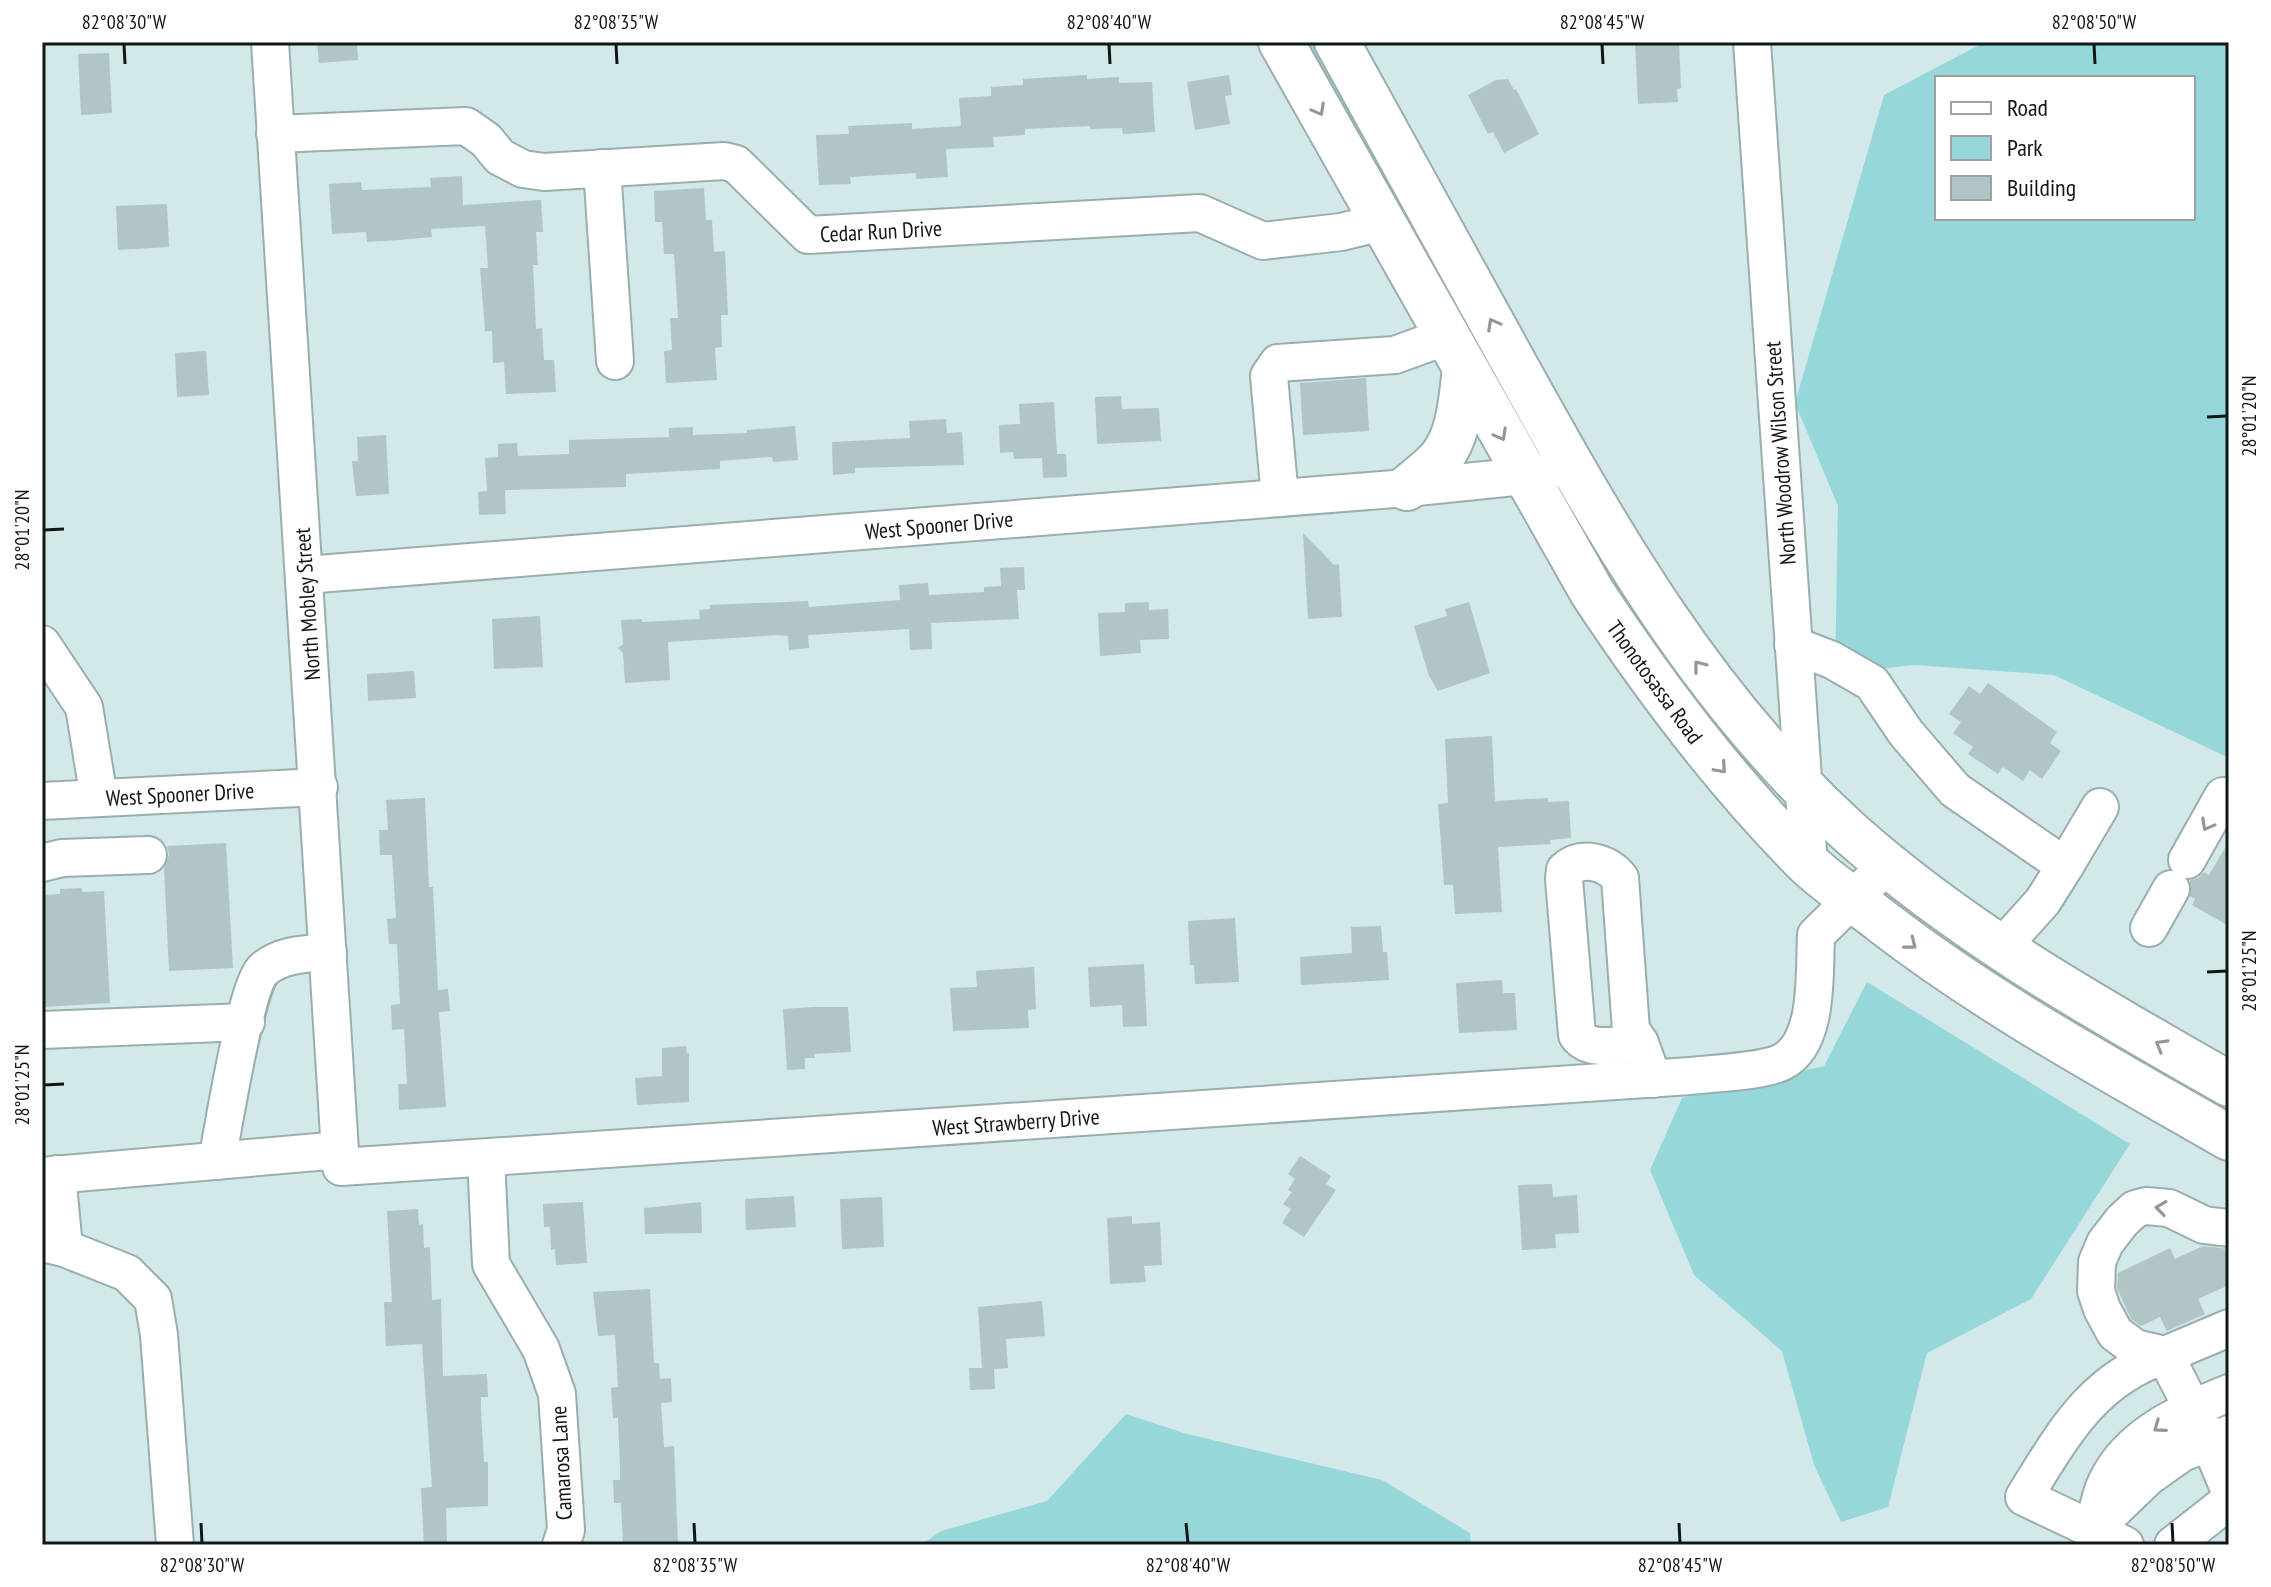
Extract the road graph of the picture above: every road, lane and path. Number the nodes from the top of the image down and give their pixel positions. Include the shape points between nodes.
1 (270, 42) edge
2 (1281, 42) edge
3 (1337, 42) edge
4 (1752, 42) edge
5 (275, 134) junction
6 (602, 168) junction
7 (1382, 222) junction
8 (1456, 353) junction
9 (615, 361) dead end
10 (1571, 465) junction
11 (1524, 476) junction
12 (1407, 488) junction
13 (1280, 498) junction
14 (305, 575) junction
15 (42, 644) edge
16 (1793, 645) junction
17 (1802, 786) junction
18 (319, 787) junction
19 (99, 798) junction
20 (2229, 799) edge
21 (49, 801) edge
22 (2100, 807) dead end
23 (148, 855) dead end
24 (52, 860) edge
25 (1888, 864) junction
26 (1809, 865) junction
27 (2065, 866) junction
28 (1854, 900) junction
29 (2149, 928) dead end
30 (2000, 949) junction
31 (328, 952) junction
32 (246, 1022) junction
33 (42, 1030) edge
34 (1640, 1043) junction
35 (1653, 1079) junction
36 (2229, 1084) edge
37 (2229, 1138) edge
38 (341, 1158) junction
39 (486, 1158) junction
40 (217, 1161) junction
41 (49, 1175) edge
42 (2229, 1228) edge
43 (53, 1246) edge
44 (2229, 1328) edge
45 (2165, 1355) junction
46 (2229, 1393) edge
47 (2193, 1408) junction
48 (2219, 1438) edge
49 (2229, 1489) edge
50 (2229, 1501) edge
51 (2101, 1540) edge
52 (2174, 1544) edge
53 (175, 1545) edge
54 (561, 1545) edge

1 - 5 street, North Mobley Street
2 -> 7 main road, Thonotosassa Road
10 -> 3 main road, Thonotosassa Road
4 - 16 street, North Woodrow Wilson Street
5 - 6 street, Cedar Run Drive via 466,126 500,157 523,169
5 - 14 street, North Mobley Street
6 - 7 street, Cedar Run Drive via 713,160 736,164 808,235 1200,213 1263,241
6 - 9 street
7 - 8 main road, Thonotosassa Road
8 -> 11 main road, Thonotosassa Road
8 - 12 main road via 1459,417 1452,438 1440,458
8 - 13 street via 1278,363 1269,376
10 - 11 street, West Spooner Drive
17 -> 10 main road, Thonotosassa Road via 1696,664
11 - 12 street, West Spooner Drive
11 -> 26 main road, Thonotosassa Road via 1642,668 1696,741
12 - 13 street, West Spooner Drive
13 - 14 street, West Spooner Drive
14 - 18 street, North Mobley Street
15 - 19 street via 84,707
16 - 17 street, North Woodrow Wilson Street
16 - 27 street via 1872,683 1955,790
17 - 25 main road, Thonotosassa Road
17 - 26 street, North Woodrow Wilson Street
18 - 19 street, West Spooner Drive
18 - 31 street, North Mobley Street
19 - 21 street, West Spooner Drive
20 -> 29 street via 2223,796
21 - 24 street
22 - 27 street
23 - 24 street
25 - 28 street
25 - 30 main road, Thonotosassa Road
26 - 28 main road, Thonotosassa Road
27 - 30 street via 2043,901
28 - 35 street, West Strawberry Drive via 1816,935 1812,1009 1797,1050 1782,1062
28 -> 37 main road, Thonotosassa Road via 1999,1005
36 -> 30 main road, Thonotosassa Road
31 - 32 street via 290,956 260,972
31 - 38 street, North Mobley Street
32 - 33 street
32 - 40 street
34 - 34 street via 1631,1030 1620,878 1601,862 1571,865 1564,879 1577,1035 1592,1046
34 - 35 street
35 - 39 street, West Strawberry Drive
38 - 39 street, West Strawberry Drive
38 - 40 street, West Strawberry Drive
39 - 54 street, Camarosa Lane via 491,1264 541,1349 557,1394 566,1530
40 - 41 street, West Strawberry Drive
41 - 43 street
42 -> 45 street via 2146,1206 2135,1209 2105,1243 2097,1262 2096,1291 2108,1321 2135,1348
43 - 53 street via 127,1273 153,1299
44 - 45 street
45 - 47 street
45 - 51 street via 2140,1363 2105,1386 2074,1418 2024,1497
46 - 47 street
47 - 48 street
47 -> 51 street via 2162,1423 2126,1454 2105,1483
48 - 49 street
48 - 51 street via 2182,1453 2148,1477
50 - 52 street

